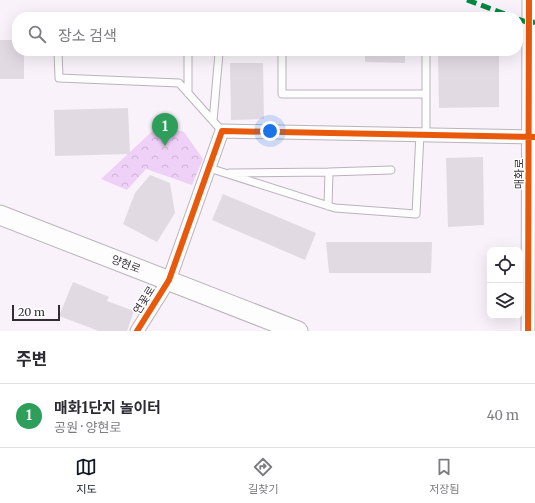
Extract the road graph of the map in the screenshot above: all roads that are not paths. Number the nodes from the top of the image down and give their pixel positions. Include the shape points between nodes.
1 (529, 0) edge
2 (58, 56) edge
3 (188, 56) edge
4 (219, 56) edge
5 (282, 56) edge
6 (426, 56) edge
7 (188, 93) junction
8 (426, 94) junction
9 (213, 121) junction
10 (222, 131) junction
11 (423, 134) junction
12 (532, 137) edge
13 (209, 168) junction
14 (390, 170) dead end
15 (329, 172) junction
16 (224, 174) junction
17 (328, 206) junction
18 (0, 215) edge
19 (169, 280) junction
20 (137, 331) edge
21 (298, 331) edge
22 (528, 331) edge

1 - 12 street, 매화로
2 - 7 lane via 59,78 179,83
3 - 7 lane
4 - 9 lane
5 - 8 lane via 282,94
6 - 8 lane
7 - 9 lane
8 - 11 lane
9 - 10 lane
10 - 11 street
10 - 13 street, 연꽃로
11 - 12 street
11 - 17 lane via 416,214
12 - 22 street, 매화로
13 - 16 lane
13 - 19 street, 연꽃로
14 - 15 lane
15 - 16 lane
15 - 17 lane
16 - 17 lane
18 - 19 main road, 양현로
19 - 20 street, 연꽃로
19 - 21 main road, 양현로

